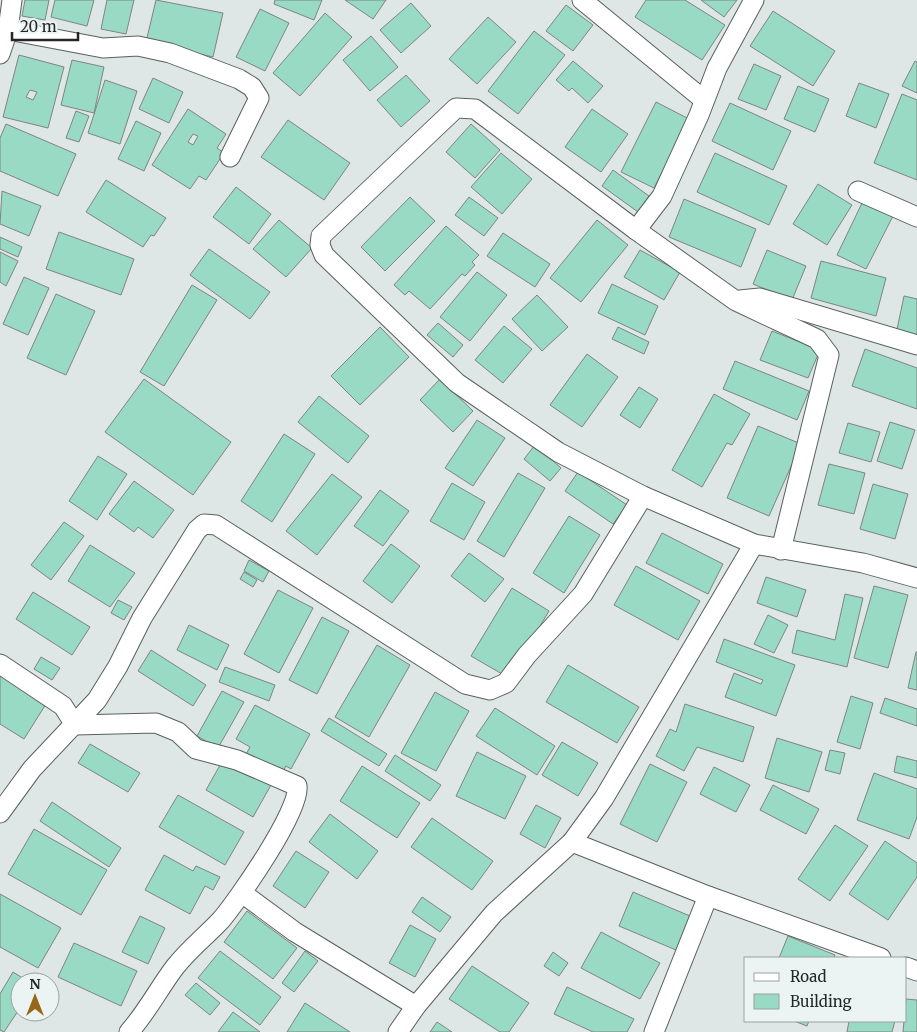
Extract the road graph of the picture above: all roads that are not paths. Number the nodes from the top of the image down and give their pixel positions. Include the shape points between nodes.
1 (12, 0) edge
2 (582, 0) edge
3 (754, 0) edge
4 (8, 30) junction
5 (0, 54) edge
6 (704, 100) junction
7 (230, 157) dead end
8 (858, 191) dead end
9 (917, 217) edge
10 (636, 230) junction
11 (736, 301) junction
12 (917, 345) edge
13 (643, 496) junction
14 (754, 544) junction
15 (781, 550) junction
16 (917, 578) edge
17 (0, 664) edge
18 (75, 725) junction
19 (0, 813) edge
20 (572, 842) junction
21 (242, 893) junction
22 (708, 896) junction
23 (878, 957) edge
24 (416, 1006) junction
25 (129, 1032) edge
26 (398, 1032) edge
27 (654, 1032) edge

1 - 4 street
2 - 6 street
3 - 6 street via 717,68
4 - 5 street
4 - 7 street via 103,48 138,46 170,53 239,79 252,87 259,98
6 - 10 street via 662,196
8 - 9 street
10 - 11 street
10 - 13 street via 475,109 456,108 321,236 320,246 324,255 457,383 558,452
11 - 12 street via 760,298
11 - 15 street via 817,339 829,355
13 - 14 street
13 - 18 street via 583,594 506,683 490,690 465,684 216,525 204,524 197,530 142,618 97,700
14 - 15 street
14 - 20 street via 604,798
15 - 16 street via 863,563
17 - 18 street via 63,706
18 - 19 street via 32,769
18 - 21 street via 156,723 178,732 196,749 237,760 297,786 298,794 291,811
20 - 22 street
20 - 24 street via 494,913
21 - 24 street via 295,932
21 - 25 street via 176,966
22 - 23 street
22 - 27 street
24 - 26 street

